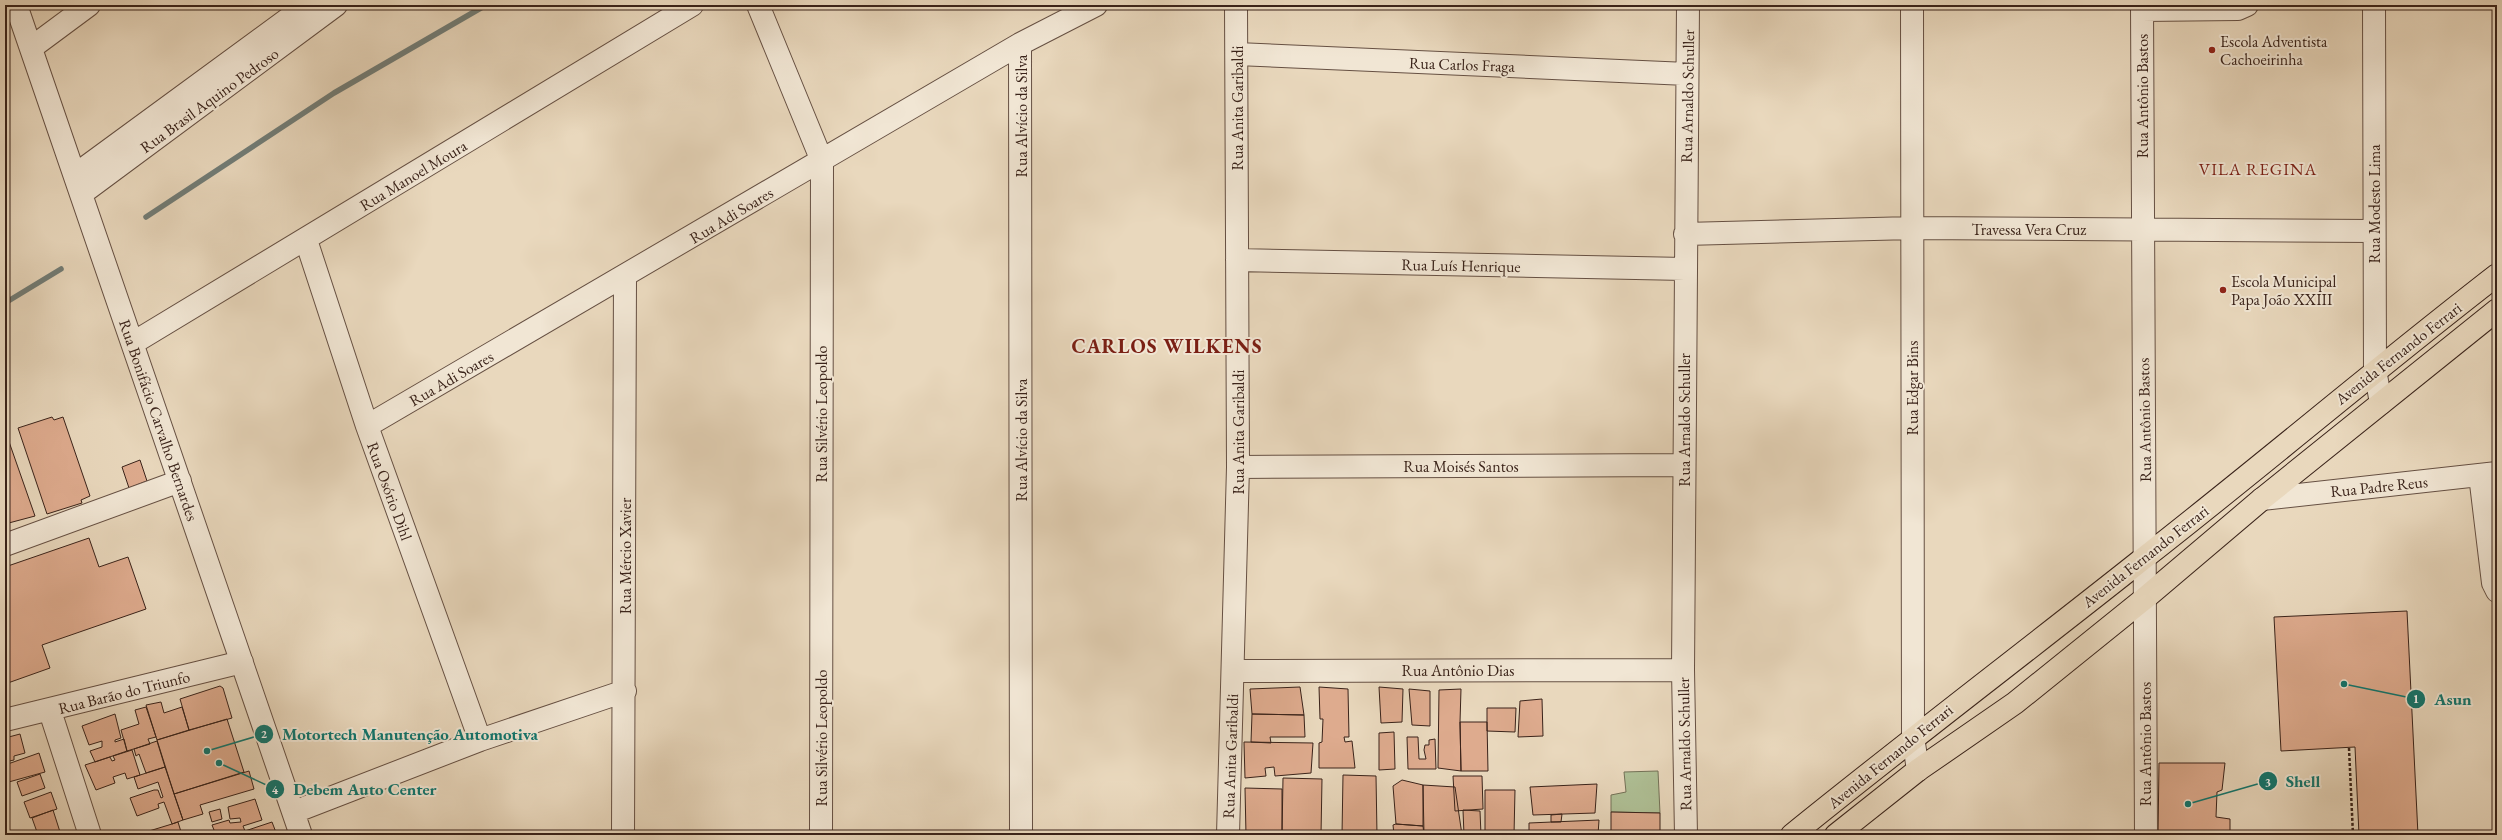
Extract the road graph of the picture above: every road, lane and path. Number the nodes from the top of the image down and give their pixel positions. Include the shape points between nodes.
1 (89, 5) edge
2 (307, 5) edge
3 (336, 5) edge
4 (692, 5) edge
5 (758, 5) edge
6 (1096, 5) edge
7 (1236, 5) edge
8 (1688, 5) edge
9 (1912, 5) edge
10 (2247, 5) edge
11 (2374, 5) edge
12 (2142, 7) edge
13 (14, 16) edge
14 (1020, 44) junction
15 (31, 48) junction
16 (1237, 54) junction
17 (1687, 74) junction
18 (822, 161) junction
19 (78, 185) junction
20 (1912, 228) junction
21 (2142, 229) junction
22 (2373, 231) junction
23 (1685, 234) junction
24 (306, 240) junction
25 (1237, 260) junction
26 (1685, 269) junction
27 (2497, 275) edge
28 (625, 277) junction
29 (2497, 310) edge
30 (133, 343) junction
31 (2375, 370) junction
32 (2381, 403) junction
33 (367, 426) junction
34 (1683, 465) junction
35 (1238, 467) junction
36 (2488, 474) edge
37 (180, 481) junction
38 (2262, 499) junction
39 (5, 545) edge
40 (2145, 558) junction
41 (2497, 591) edge
42 (2144, 599) junction
43 (242, 662) junction
44 (1683, 670) junction
45 (1233, 671) junction
46 (625, 690) junction
47 (50, 711) junction
48 (5, 720) edge
49 (1913, 737) junction
50 (480, 740) junction
51 (2349, 748) dead end
52 (1918, 770) junction
53 (294, 812) junction
54 (90, 835) edge
55 (301, 835) edge
56 (623, 835) edge
57 (821, 835) edge
58 (1021, 835) edge
59 (1228, 835) edge
60 (1686, 835) edge
61 (1792, 835) edge
62 (1836, 835) edge
63 (2146, 835) edge
64 (2353, 835) edge

1 - 15 street
2 - 19 street, Rua Brasil Aquino Pedroso
3 - 19 street, Rua Brasil Aquino Pedroso
4 - 24 street, Rua Manoel Moura
5 - 18 street, Rua Silvério Leopoldo
6 - 14 street, Rua Adi Soares
7 - 16 street, Rua Anita Garibaldi
8 - 17 street, Rua Arnaldo Schuller
9 - 20 street, Rua Edgar Bins
10 - 12 street via 2238,9
11 - 22 street, Rua Modesto Lima
12 - 21 street, Rua Antônio Bastos
13 - 15 street, Rua Bonifácio Carvalho Bernardes
14 - 18 street, Rua Adi Soares
14 - 58 street, Rua Alvício da Silva
15 - 19 street, Rua Bonifácio Carvalho Bernardes
16 - 17 street, Rua Carlos Fraga
16 - 25 street, Rua Anita Garibaldi
17 - 23 street, Rua Arnaldo Schuller
18 - 28 street, Rua Adi Soares
18 - 57 street, Rua Silvério Leopoldo
19 - 30 street, Rua Bonifácio Carvalho Bernardes
20 - 21 street, Travessa Vera Cruz
20 - 23 street, Travessa Vera Cruz
20 - 49 street, Rua Edgar Bins
21 - 22 street, Travessa Vera Cruz
21 - 40 street, Rua Antônio Bastos
22 - 31 street, Rua Modesto Lima
23 - 26 street, Rua Arnaldo Schuller
24 - 30 street, Rua Manoel Moura
24 - 33 street, Rua Osório Dihl
25 - 26 street, Rua Luís Henrique
25 - 35 street, Rua Anita Garibaldi
26 - 34 street, Rua Arnaldo Schuller
27 - 31 main road, Avenida Fernando Ferrari
28 - 33 street, Rua Adi Soares
28 - 46 street, Rua Mércio Xavier
29 - 32 main road, Avenida Fernando Ferrari
30 - 37 street, Rua Bonifácio Carvalho Bernardes
31 - 32 street, Rua Modesto Lima
31 - 40 main road, Avenida Fernando Ferrari
32 - 38 main road, Avenida Fernando Ferrari
33 - 50 street, Rua Osório Dihl
34 - 35 street, Rua Moisés Santos
34 - 44 street, Rua Arnaldo Schuller
35 - 45 street, Rua Anita Garibaldi
36 - 38 street, Rua Padre Reus
36 - 41 street via 2491,568
37 - 39 street
37 - 43 street, Rua Bonifácio Carvalho Bernardes
38 - 42 main road, Avenida Fernando Ferrari
40 - 42 street, Rua Antônio Bastos
40 - 49 main road, Avenida Fernando Ferrari
42 - 52 main road, Avenida Fernando Ferrari via 2015,703
42 - 63 street, Rua Antônio Bastos
43 - 47 street, Rua Barão do Triunfo
43 - 53 street, Rua Bonifácio Carvalho Bernardes
44 - 45 street, Rua Antônio Dias
44 - 60 street, Rua Arnaldo Schuller
45 - 59 street, Rua Anita Garibaldi
46 - 50 street
46 - 56 street, Rua Mércio Xavier
47 - 48 street, Rua Barão do Triunfo
47 - 54 street
49 - 52 street, Rua Edgar Bins
49 - 61 main road, Avenida Fernando Ferrari
50 - 53 street
51 - 64 path
52 - 62 main road, Avenida Fernando Ferrari
53 - 55 street, Rua Bonifácio Carvalho Bernardes

